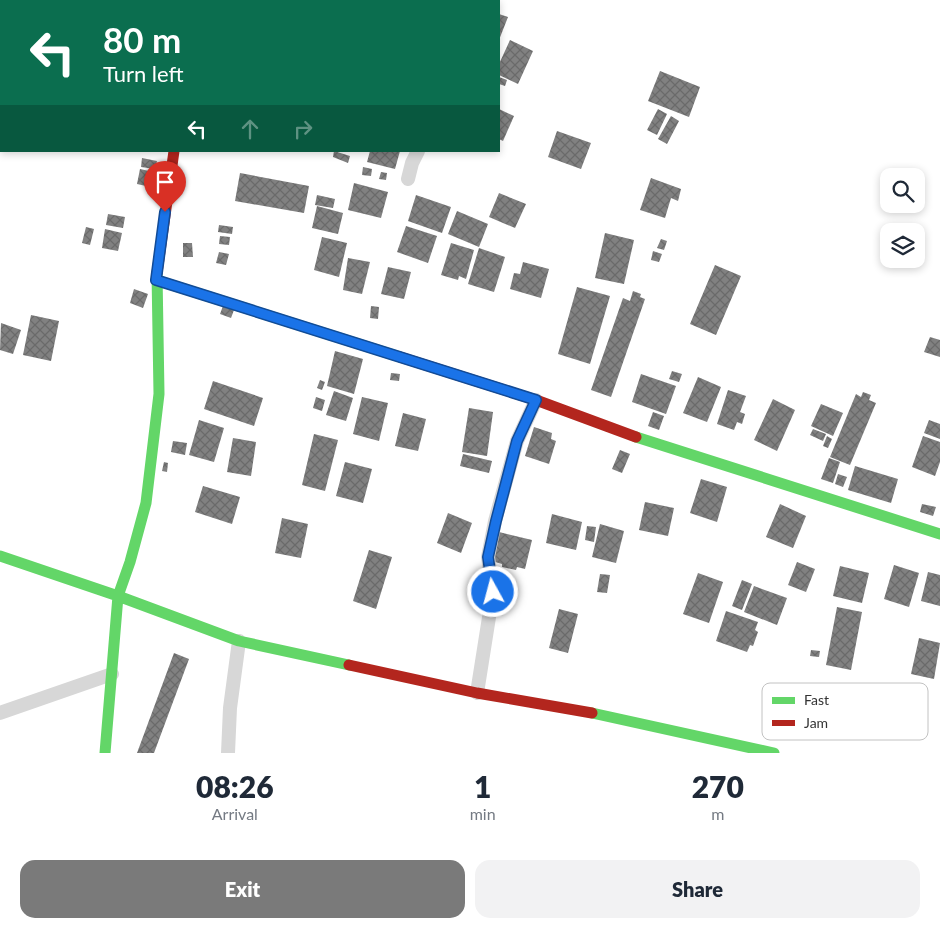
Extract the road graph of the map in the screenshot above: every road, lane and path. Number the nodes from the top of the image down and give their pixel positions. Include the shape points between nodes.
1 (174, 152) edge
2 (418, 152) edge
3 (408, 179) dead end
4 (156, 280) junction
5 (536, 400) junction
6 (940, 534) edge
7 (0, 556) edge
8 (118, 596) junction
9 (239, 641) junction
10 (112, 674) junction
11 (477, 693) junction
12 (0, 713) edge
13 (105, 753) edge
14 (228, 753) edge
15 (774, 753) edge

1 - 4 street
2 - 3 street
4 - 5 street
4 - 8 street via 159,394 146,503
5 - 6 street via 660,446
5 - 11 street via 517,441 488,557 493,592
7 - 8 street
8 - 9 street
8 - 10 street
9 - 11 street
9 - 14 street
10 - 12 street
10 - 13 street
11 - 15 street via 596,714

